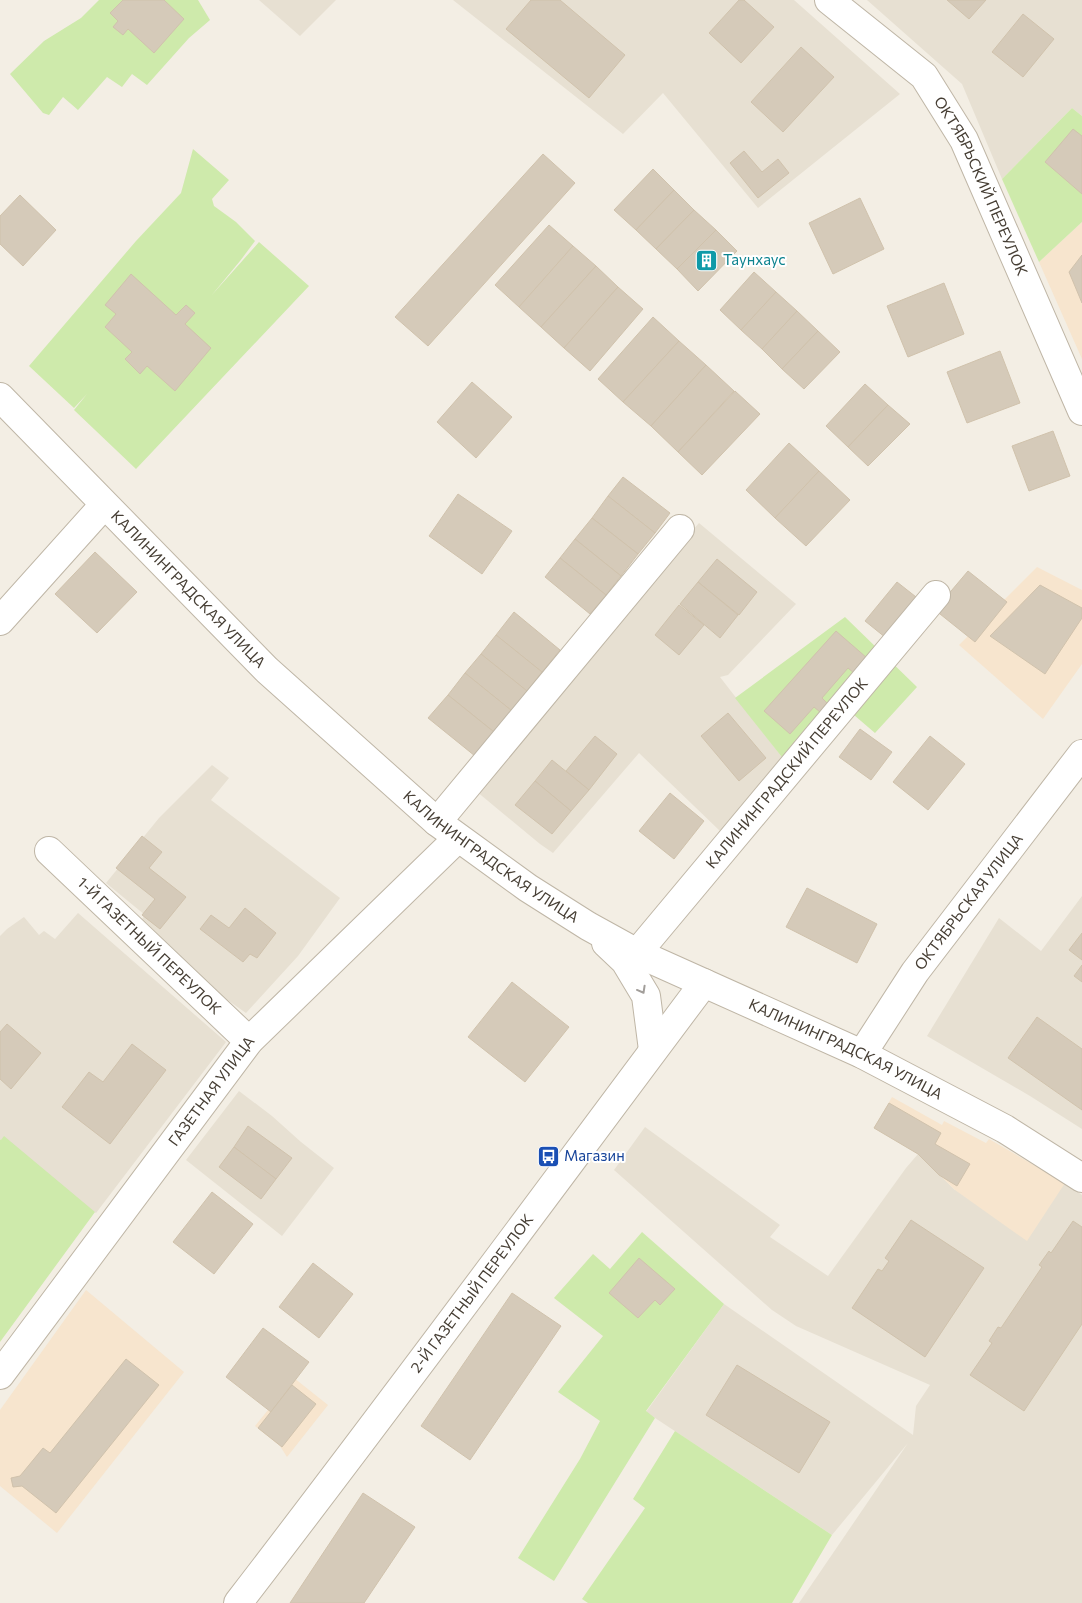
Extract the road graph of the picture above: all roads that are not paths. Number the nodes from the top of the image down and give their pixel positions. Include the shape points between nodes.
1 (828, 0) edge
2 (0, 397) edge
3 (1082, 411) edge
4 (104, 505) junction
5 (680, 529) dead end
6 (936, 595) dead end
7 (0, 621) edge
8 (1082, 754) edge
9 (437, 822) junction
10 (458, 838) junction
11 (49, 851) dead end
12 (588, 926) junction
13 (637, 953) junction
14 (704, 983) junction
15 (249, 1041) junction
16 (654, 1050) junction
17 (862, 1054) junction
18 (1082, 1178) edge
19 (0, 1375) edge
20 (238, 1603) edge

1 - 3 street, ОКТЯБРЬСКИЙ ПЕРЕУЛОК via 924,76 964,140
2 - 4 street, КАЛИНИНГРАДСКАЯ УЛИЦА
4 - 7 street
4 - 9 street, КАЛИНИНГРАДСКАЯ УЛИЦА via 267,670
5 - 9 street
6 - 13 street, КАЛИНИНГРАДСКИЙ ПЕРЕУЛОК
8 - 17 street, ОКТЯБРЬСКАЯ УЛИЦА via 915,972
9 - 10 street, КАЛИНИНГРАДСКАЯ УЛИЦА
10 - 12 street, КАЛИНИНГРАДСКАЯ УЛИЦА
10 - 15 street, ГАЗЕТНАЯ УЛИЦА
11 - 15 street, 1-Й ГАЗЕТНЫЙ ПЕРЕУЛОК
12 - 13 street, КАЛИНИНГРАДСКАЯ УЛИЦА
12 -> 16 street via 625,961 646,996
13 - 14 street, КАЛИНИНГРАДСКАЯ УЛИЦА
14 - 16 street, 2-Й ГАЗЕТНЫЙ ПЕРЕУЛОК
14 - 17 street, КАЛИНИНГРАДСКАЯ УЛИЦА
15 - 19 street, ГАЗЕТНАЯ УЛИЦА
16 - 20 street, 2-Й ГАЗЕТНЫЙ ПЕРЕУЛОК
17 - 18 street, КАЛИНИНГРАДСКАЯ УЛИЦА via 1005,1128

